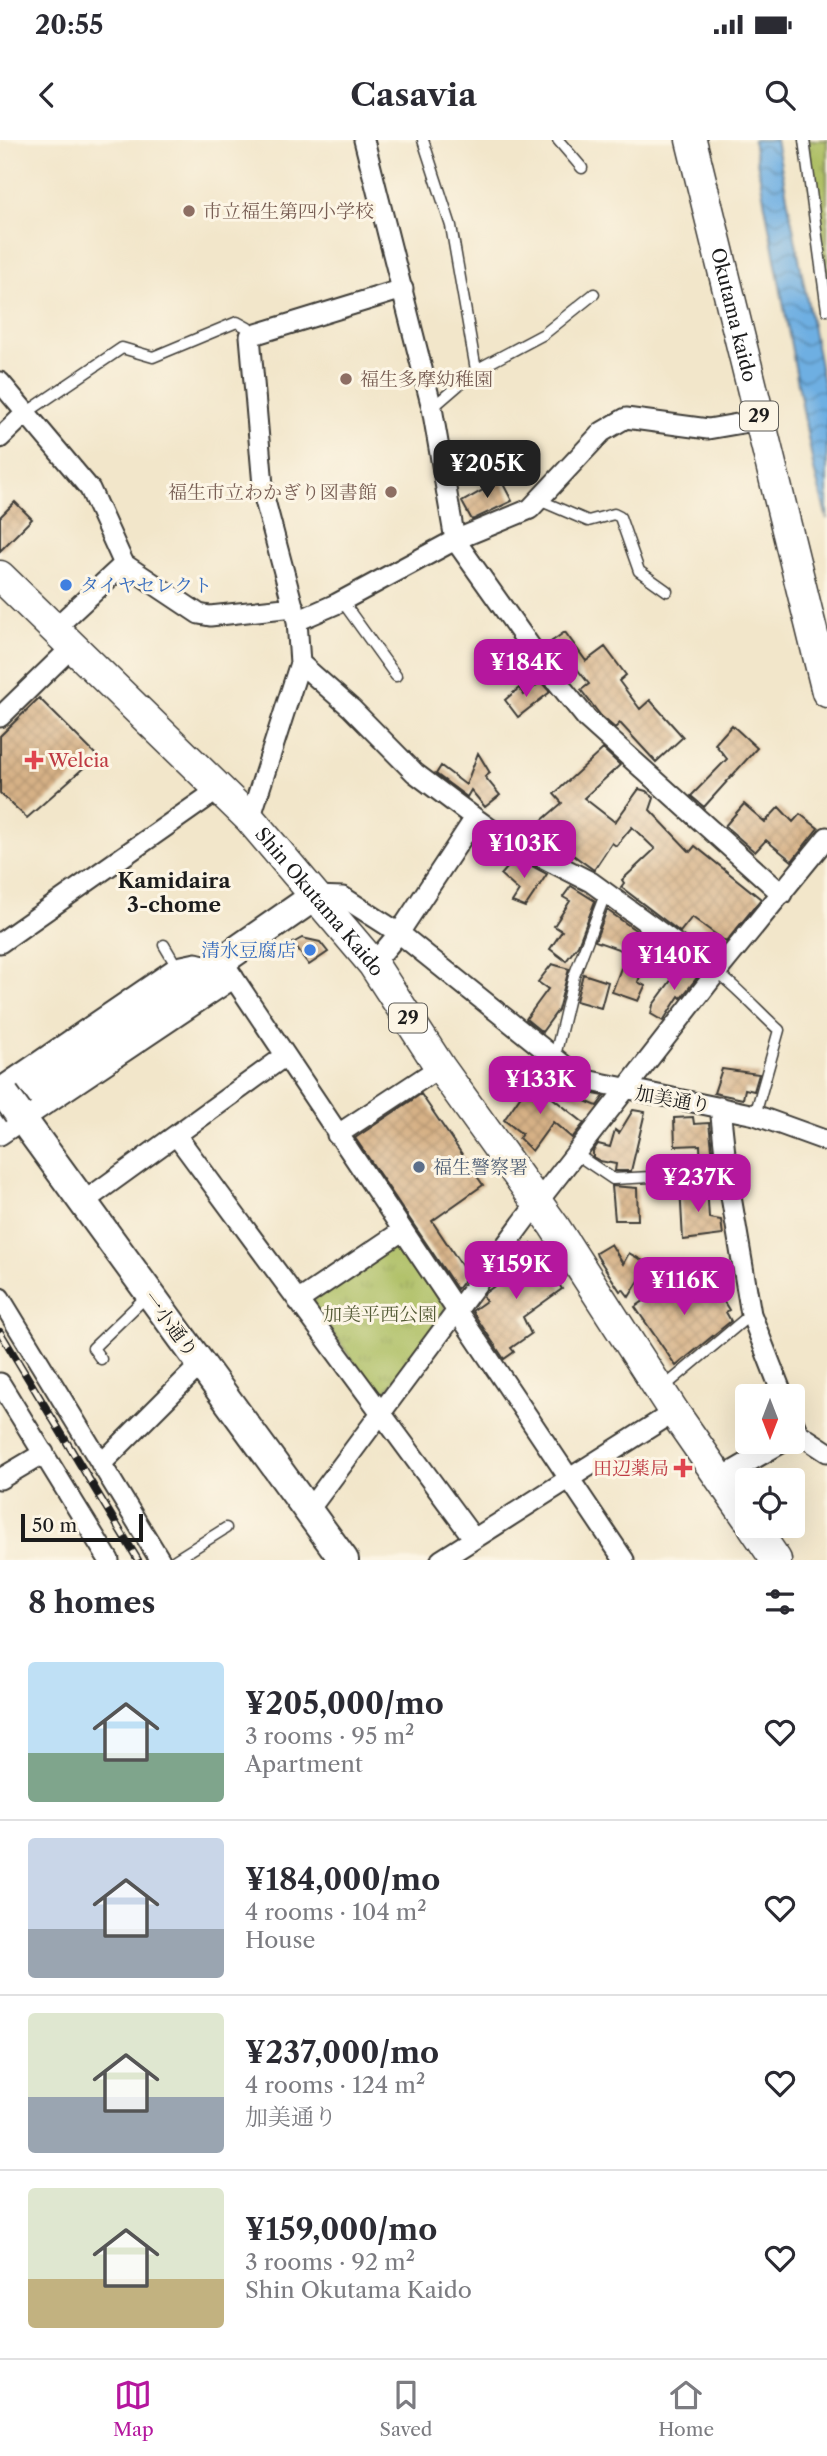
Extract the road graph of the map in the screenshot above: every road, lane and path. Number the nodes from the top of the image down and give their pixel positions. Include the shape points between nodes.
1 (364, 140) edge
2 (424, 140) edge
3 (558, 140) edge
4 (691, 140) edge
5 (804, 140) edge
6 (582, 169) dead end
7 (403, 289) junction
8 (594, 293) dead end
9 (827, 310) edge
10 (250, 336) junction
11 (476, 370) junction
12 (0, 382) edge
13 (432, 408) junction
14 (25, 414) junction
15 (760, 420) junction
16 (0, 439) edge
17 (539, 500) junction
18 (456, 540) junction
19 (124, 564) junction
20 (0, 576) edge
21 (667, 591) dead end
22 (342, 601) junction
23 (295, 614) junction
24 (63, 638) junction
25 (300, 663) junction
26 (397, 676) dead end
27 (827, 692) edge
28 (0, 717) edge
29 (219, 789) junction
30 (475, 818) junction
31 (250, 819) junction
32 (827, 837) edge
33 (606, 892) junction
34 (782, 894) junction
35 (315, 896) junction
36 (399, 933) junction
37 (0, 943) edge
38 (164, 945) dead end
39 (373, 964) junction
40 (210, 970) junction
41 (716, 973) junction
42 (285, 1056) junction
43 (555, 1056) junction
44 (440, 1067) junction
45 (626, 1090) junction
46 (6, 1105) edge
47 (720, 1107) junction
48 (755, 1115) junction
49 (176, 1135) junction
50 (337, 1135) junction
51 (827, 1141) edge
52 (576, 1154) junction
53 (727, 1173) junction
54 (82, 1203) junction
55 (537, 1203) junction
56 (402, 1231) junction
57 (148, 1295) junction
58 (0, 1298) edge
59 (298, 1301) junction
60 (456, 1312) junction
61 (751, 1314) junction
62 (101, 1359) dead end
63 (201, 1364) junction
64 (0, 1383) edge
65 (778, 1384) edge
66 (667, 1401) junction
67 (381, 1413) junction
68 (805, 1440) edge
69 (827, 1452) edge
70 (44, 1453) junction
71 (758, 1454) edge
72 (101, 1464) junction
73 (721, 1478) junction
74 (0, 1479) edge
75 (569, 1479) junction
76 (735, 1499) edge
77 (308, 1511) junction
78 (226, 1528) dead end
79 (761, 1538) edge
80 (474, 1539) junction
81 (109, 1560) edge
82 (160, 1560) edge
83 (175, 1560) edge
84 (344, 1560) edge
85 (441, 1560) edge
86 (624, 1560) edge
87 (776, 1560) edge

1 - 7 street
2 - 11 lane via 451,226
3 - 6 lane
4 - 15 main road, Okutama kaido / 29
5 - 9 lane
7 - 10 street
7 - 13 street
8 - 11 lane via 544,334
10 - 14 lane via 248,328 237,321 153,357 122,348
10 - 23 street via 264,497
11 - 13 lane
12 - 14 street
13 - 18 street
14 - 16 street
14 - 19 street via 90,488
15 - 17 street via 708,429 626,418 602,432
15 - 27 main road, Okutama kaido / 29
17 - 18 street via 530,509
17 - 21 lane via 588,521 614,514 620,517 639,571
18 - 22 street
18 - 34 street via 587,719
19 - 23 street via 199,614
19 - 24 street
20 - 24 main road, Shin Okutama Kaido / 29
22 - 23 street
22 - 26 lane
23 - 25 street
24 - 28 street
24 - 29 main road, Shin Okutama Kaido / 29
25 - 30 street via 415,773
25 - 31 street
29 - 31 main road, Shin Okutama Kaido / 29
29 - 37 street
30 - 33 street
30 - 36 street
31 - 35 main road, Shin Okutama Kaido / 29
32 - 34 street
33 - 41 street
33 - 43 lane via 574,976
34 - 41 street
35 - 36 street, 加美通り via 344,897
35 - 39 main road, Shin Okutama Kaido / 29
35 - 40 street
36 - 39 street
36 - 43 street, 加美通り
38 - 40 lane
39 - 44 main road, Shin Okutama Kaido / 29
40 - 42 street
40 - 46 street
41 - 45 street
41 - 48 lane via 725,975 737,993 779,1030
42 - 49 street
42 - 50 street
43 - 45 street, 加美通り via 581,1079
44 - 50 street
44 - 55 main road, Shin Okutama Kaido / 29
45 - 47 street, 加美通り
45 - 52 street
46 - 54 street, 一小通り
47 - 48 street, 加美通り
47 - 53 street
48 - 51 street, 加美通り
49 - 54 street
49 - 59 street
50 - 56 street
52 - 53 lane via 613,1179
52 - 55 street
53 - 61 street
54 - 57 street, 一小通り
55 - 60 street
55 - 66 main road, Shin Okutama Kaido / 29
56 - 59 street
56 - 60 street
57 - 62 lane via 93,1348
57 - 63 street, 一小通り
58 - 72 street
59 - 67 street
60 - 67 street
60 - 75 street
61 - 65 street
61 - 66 lane
63 - 72 street
63 - 77 street, 一小通り
64 - 70 street
66 - 73 main road, Shin Okutama Kaido / 29
66 - 75 street
67 - 77 street
67 - 80 street
68 - 69 street
70 - 74 street
70 - 81 street
71 - 73 street
72 - 82 street
73 - 76 main road, Shin Okutama Kaido / 29
75 - 80 street
75 - 86 street
77 - 84 street, 一小通り
78 - 83 lane
79 - 87 main road
80 - 85 street

